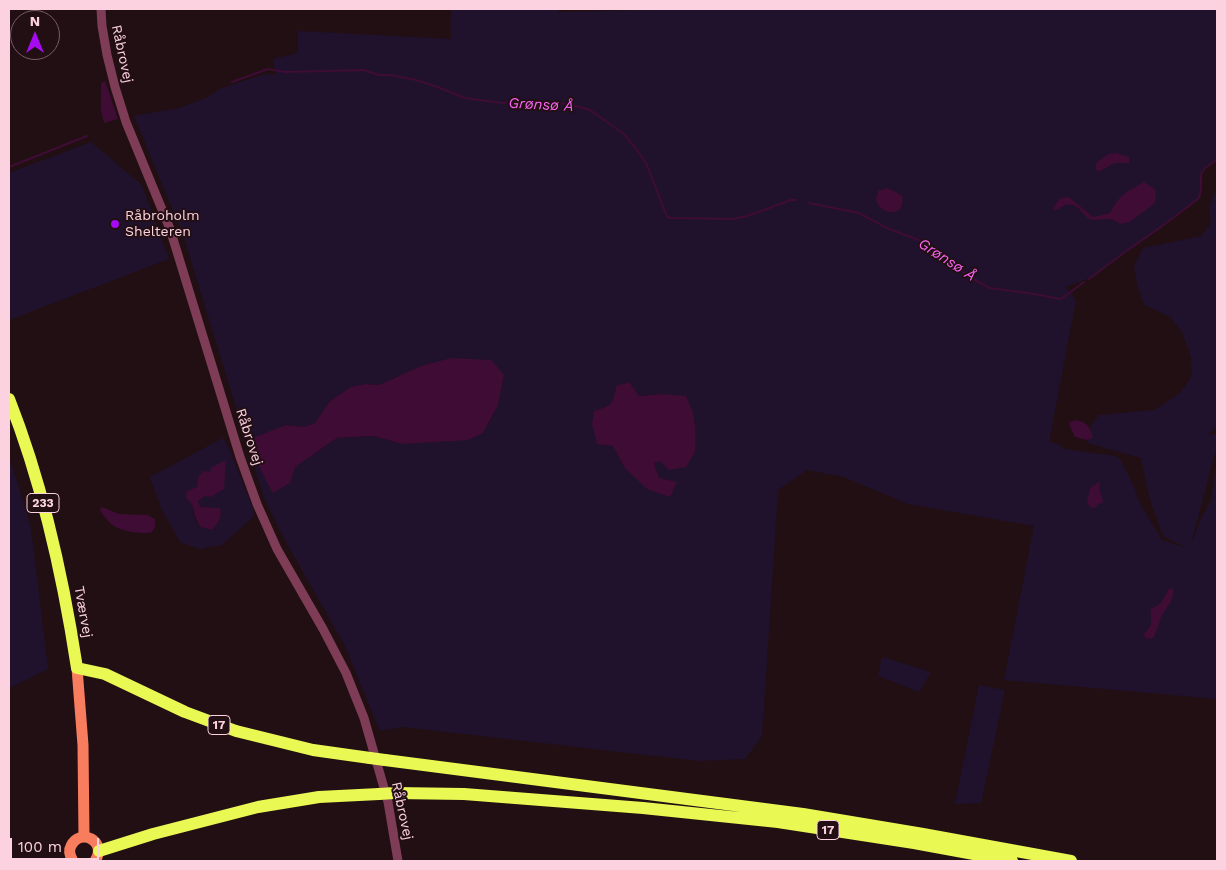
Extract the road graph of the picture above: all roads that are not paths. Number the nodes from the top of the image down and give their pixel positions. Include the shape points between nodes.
1 (101, 9) edge
2 (9, 399) edge
3 (76, 668) junction
4 (84, 837) junction
5 (97, 856) edge
6 (73, 861) edge
7 (398, 861) edge
8 (1012, 861) edge
9 (1071, 861) edge

1 - 7 street, Råbrovej via 107,55 126,122 170,229 247,476 278,549 342,666 360,709 388,802
2 - 3 highway, Tværvej / 233 via 48,522 65,595
3 - 4 main road, Tværvej / 233 via 83,745
3 - 9 highway, 17, bridge via 105,674 185,712 236,730 313,750 804,814
4 - 5 main road via 96,843
4 - 6 main road via 75,840 70,848
5 - 8 highway, 17, bridge via 171,829 258,807 319,797 464,794 778,822

